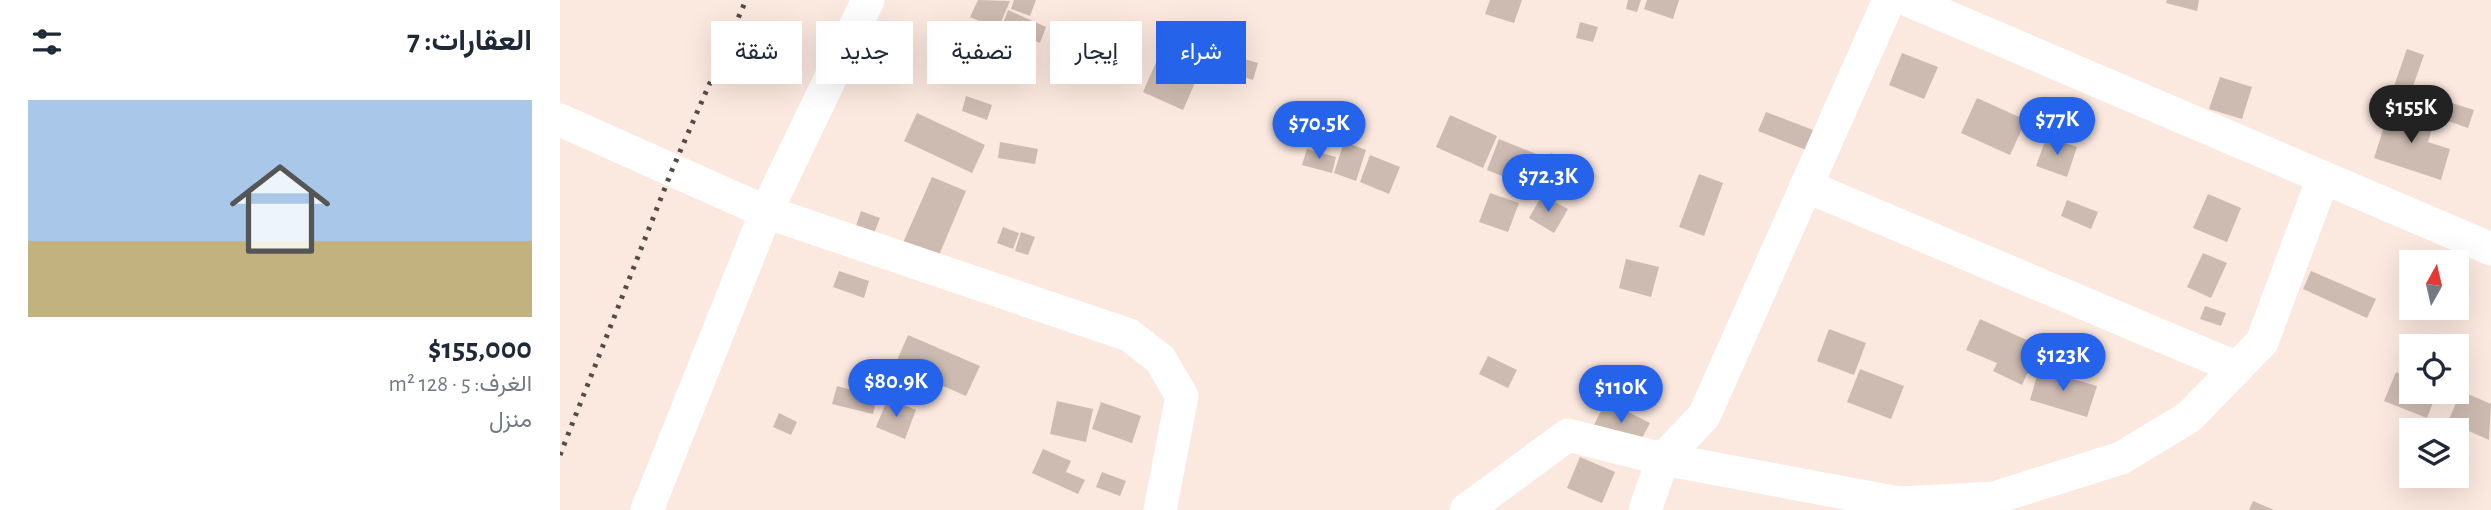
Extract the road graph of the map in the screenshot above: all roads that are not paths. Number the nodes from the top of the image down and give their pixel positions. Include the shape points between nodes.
1 (867, 0) edge
2 (1889, 0) edge
3 (1908, 0) edge
4 (560, 120) edge
5 (2323, 178) junction
6 (1807, 186) junction
7 (766, 212) junction
8 (2491, 249) edge
9 (2237, 368) junction
10 (1663, 460) junction
11 (2007, 504) edge
12 (647, 510) edge
13 (1160, 510) edge
14 (1466, 510) edge
15 (1645, 510) edge

1 - 7 street
2 - 6 street
3 - 5 street
4 - 7 street
5 - 8 street
5 - 9 street via 2262,342
6 - 9 street
6 - 10 street via 1704,416
7 - 12 street
7 - 13 street via 1129,335 1160,359 1182,396
9 - 11 street via 2189,417 2121,458
10 - 11 street via 1899,503
10 - 14 street via 1568,435
10 - 15 street

